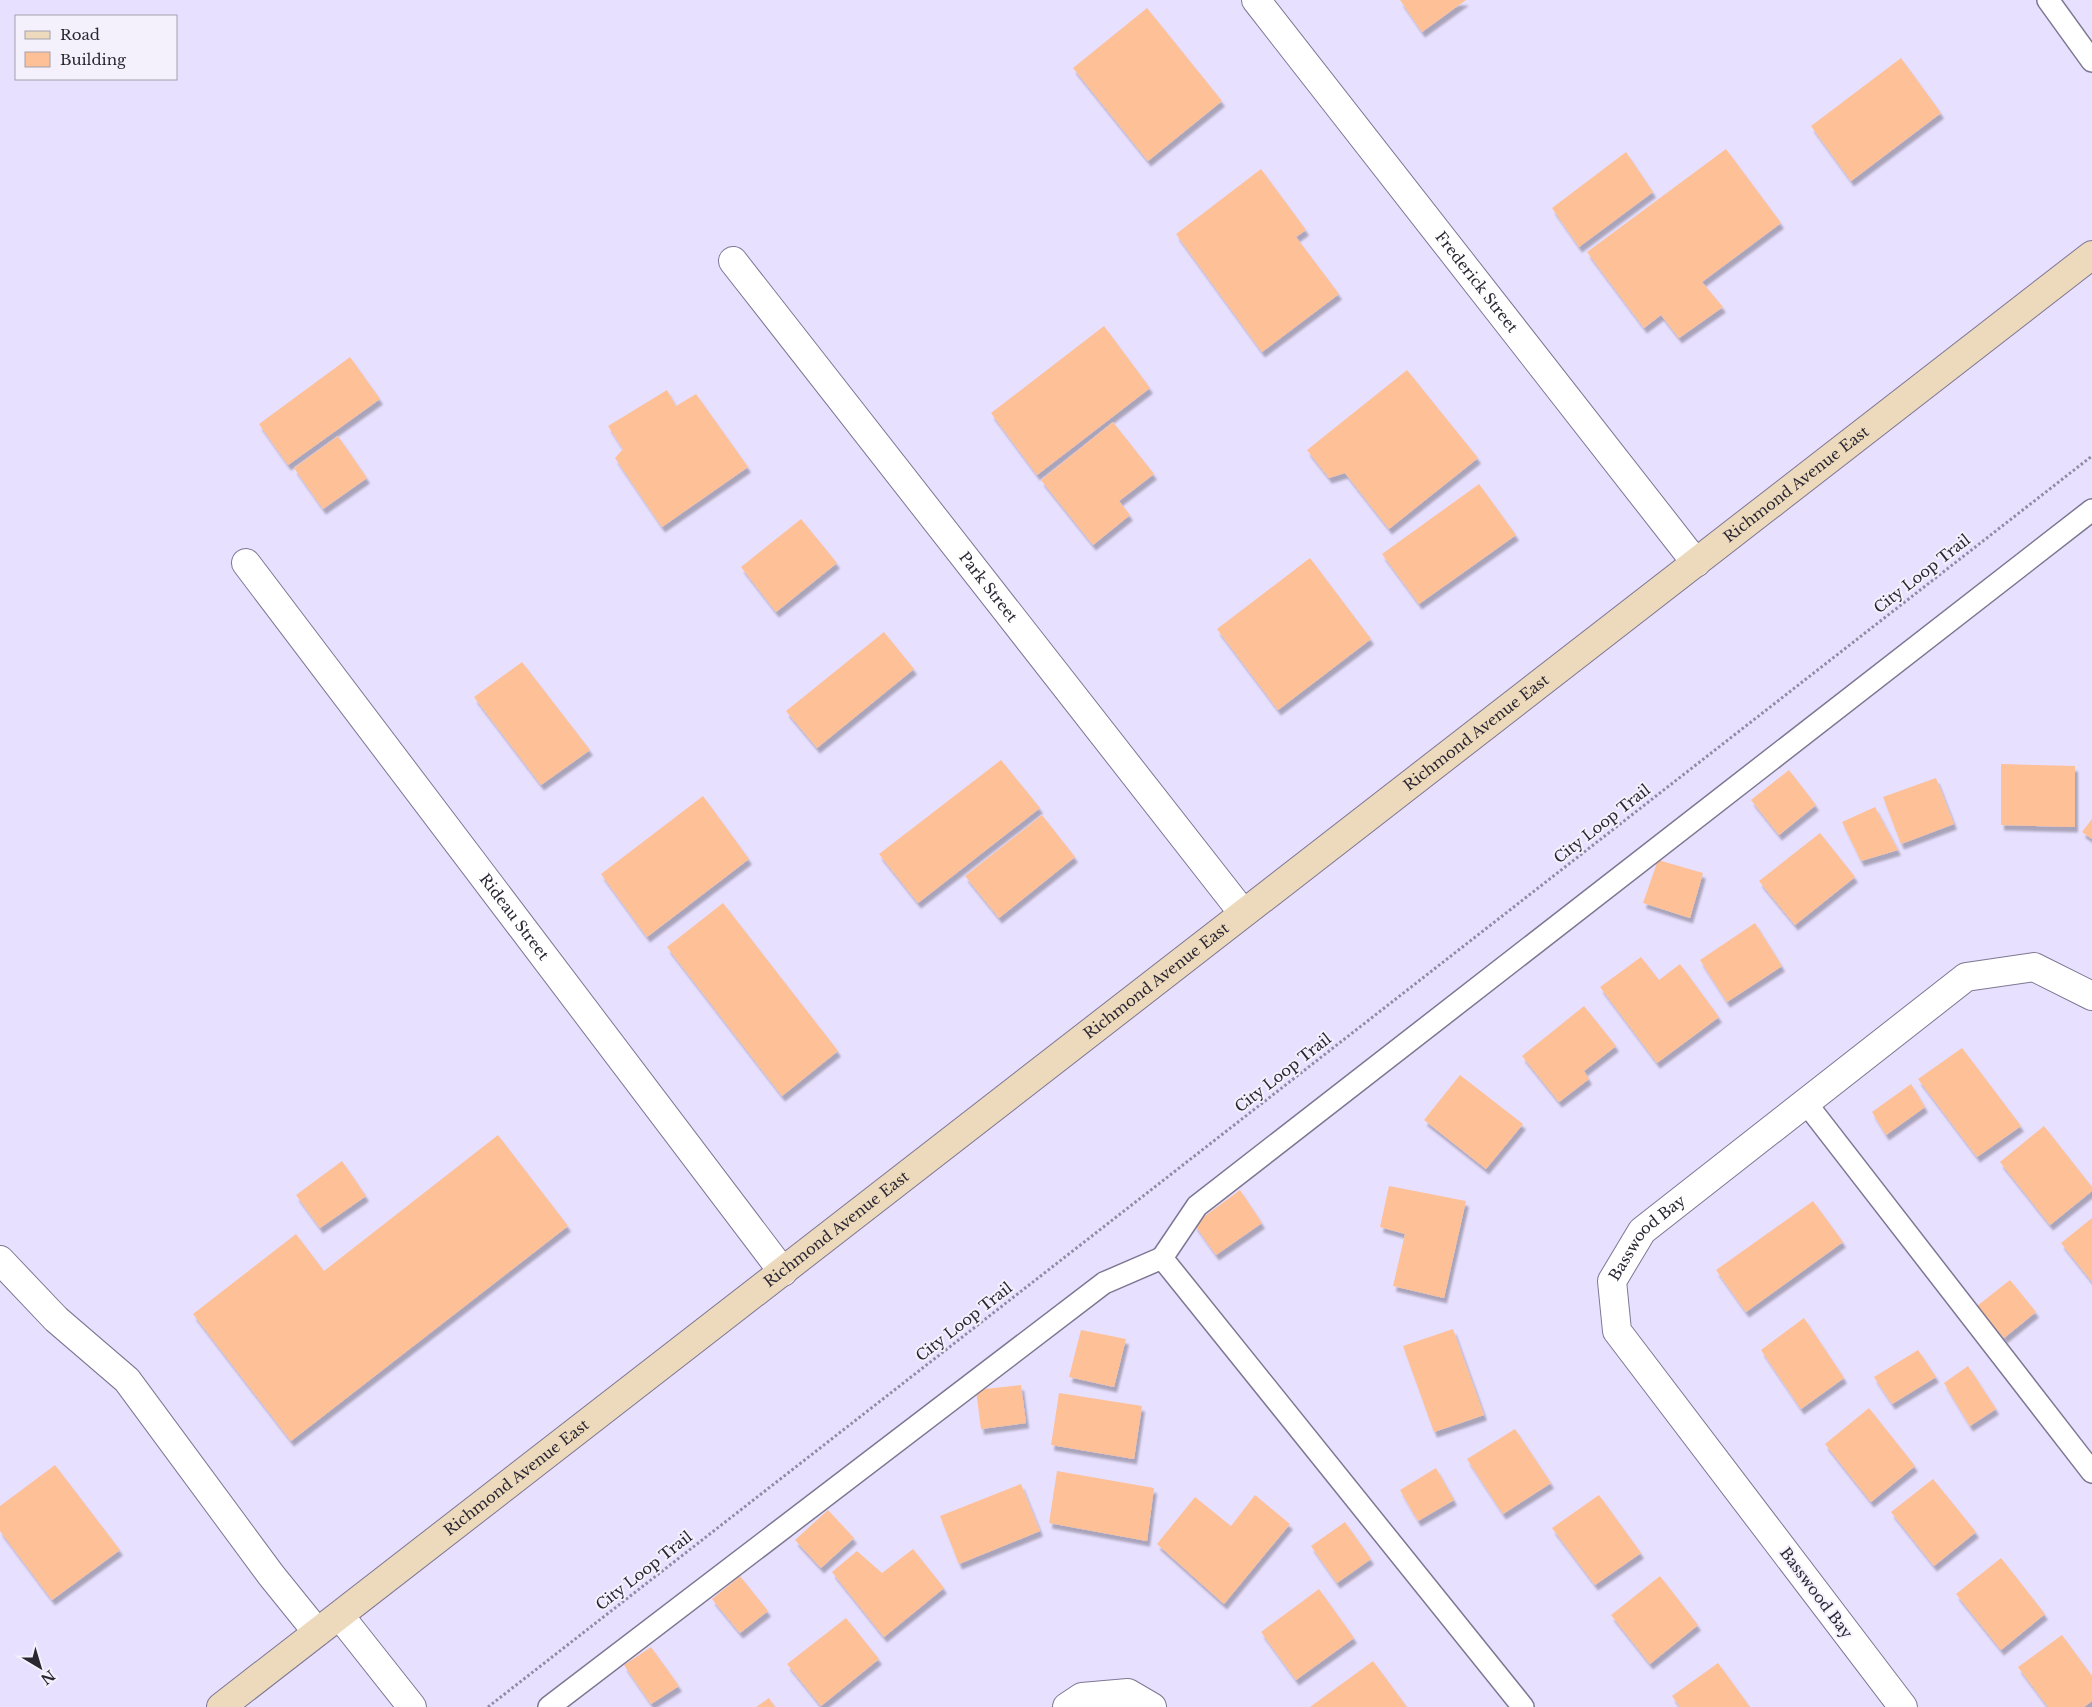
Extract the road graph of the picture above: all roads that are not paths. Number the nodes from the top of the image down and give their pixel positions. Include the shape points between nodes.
1 (1256, 0) edge
2 (2048, 0) edge
3 (2092, 61) edge
4 (2092, 255) edge
5 (733, 261) dead end
6 (2090, 515) edge
7 (246, 563) dead end
8 (1696, 564) junction
9 (1243, 913) junction
10 (2092, 996) edge
11 (1806, 1103) junction
12 (1162, 1258) junction
13 (0, 1260) edge
14 (783, 1272) junction
15 (2092, 1472) edge
16 (340, 1616) junction
17 (317, 1632) junction
18 (221, 1707) edge
19 (412, 1707) edge
20 (549, 1707) edge
21 (1067, 1707) edge
22 (1152, 1707) edge
23 (1523, 1707) edge
24 (1903, 1707) edge

1 - 8 street, Frederick Street
2 - 3 lane
4 - 8 main road, Richmond Avenue East
5 - 9 street, Park Street
6 - 12 lane via 1196,1206
7 - 14 street, Rideau Street
8 - 9 main road, Richmond Avenue East
9 - 14 main road, Richmond Avenue East
10 - 11 street, Basswood Bay via 2034,967 1966,977
11 - 15 lane
11 - 24 street, Basswood Bay via 1642,1231 1612,1281 1617,1331
12 - 20 lane via 1104,1283
12 - 23 lane
13 - 17 street via 56,1319 127,1380
14 - 16 main road, Richmond Avenue East
16 - 17 main road, Richmond Avenue East
16 - 19 street
17 - 18 main road, Richmond Avenue East
21 - 22 street via 1082,1697 1128,1693

